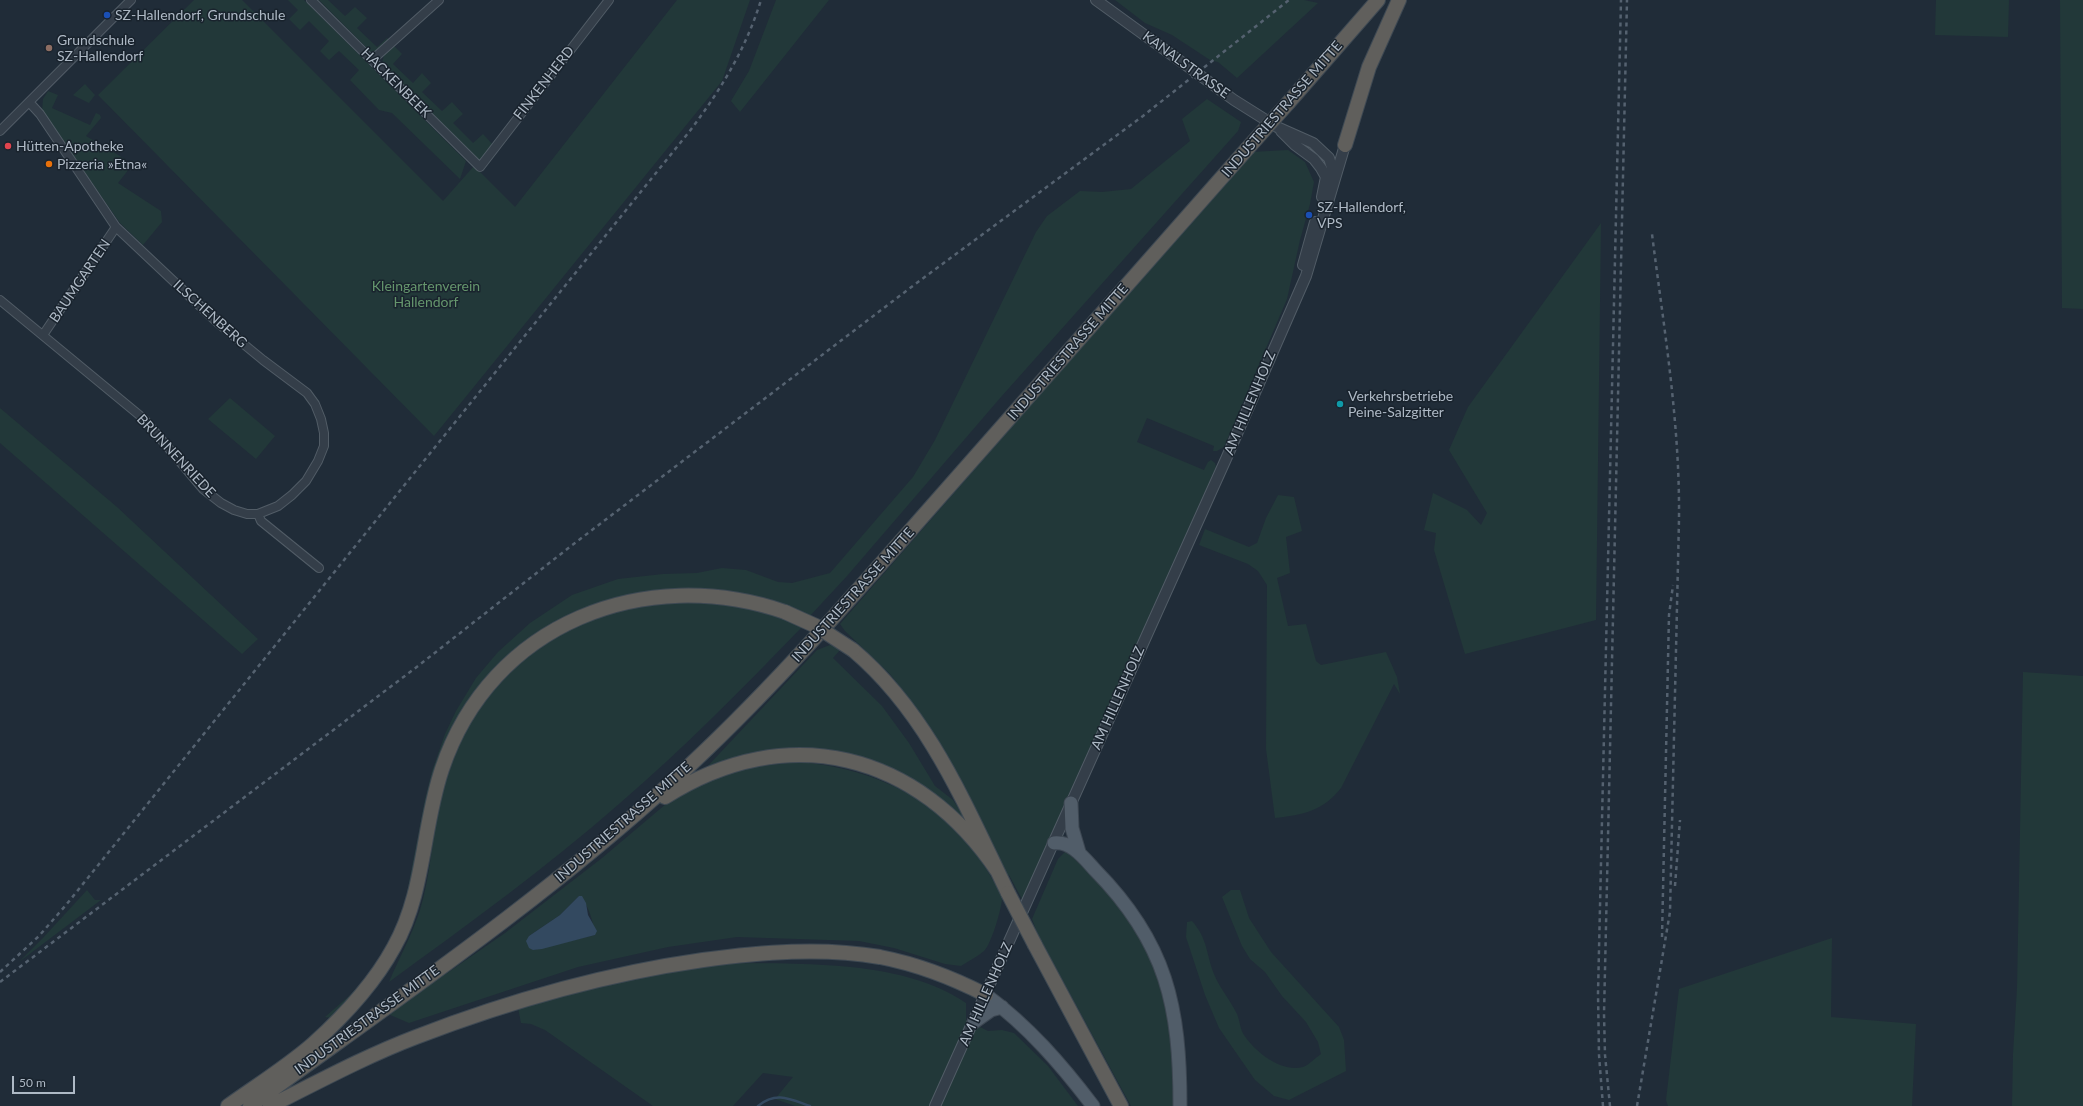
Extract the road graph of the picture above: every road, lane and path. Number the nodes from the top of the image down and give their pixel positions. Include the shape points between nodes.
1 (131, 0) edge
2 (312, 0) edge
3 (439, 0) edge
4 (609, 0) edge
5 (1096, 0) edge
6 (1378, 0) edge
7 (1399, 0) edge
8 (372, 60) junction
9 (29, 102) junction
10 (1277, 126) junction
11 (0, 131) edge
12 (1345, 145) junction
13 (1330, 158) junction
14 (1314, 159) junction
15 (480, 167) joint
16 (1335, 179) junction
17 (116, 227) junction
18 (1298, 290) junction
19 (0, 300) edge
20 (43, 335) junction
21 (258, 514) junction
22 (320, 568) dead end
23 (1071, 803) junction
24 (624, 824) junction
25 (1054, 843) junction
26 (1079, 852) junction
27 (998, 872) junction
28 (986, 995) junction
29 (1002, 1007) junction
30 (974, 1022) junction
31 (228, 1106) edge
32 (250, 1106) edge
33 (270, 1106) edge
34 (935, 1106) edge
35 (1093, 1106) edge
36 (1120, 1106) edge
37 (1180, 1106) edge

1 - 9 street
2 - 8 street, HACKENBEEK
3 - 8 street
4 - 15 street, FINKENHERD
5 - 10 street, KANALSTRASSE via 1234,100
6 - 24 highway, INDUSTRIESTRASSE MITTE, bridge via 800,655 676,778
7 - 12 highway via 1369,66
8 - 15 street, HACKENBEEK
9 - 11 street
9 - 17 street, ILSCHENBERG via 40,114
10 - 13 street, KANALSTRASSE via 1313,143
10 - 14 street, KANALSTRASSE via 1295,145
12 - 13 street
12 - 16 street, AM HILLENHOLZ
13 - 14 street
13 - 16 street
14 - 18 street, AM HILLENHOLZ via 1326,177 1326,184 1306,250
16 - 18 street, AM HILLENHOLZ via 1306,276
17 - 20 street, BAUMGARTEN
17 - 21 street, ILSCHENBERG via 218,323 307,393 315,404 324,433 324,446 318,462 292,495 278,506
18 - 23 street, AM HILLENHOLZ via 1226,458
19 - 20 street, BRUNNENRIEDE
20 - 21 street, BRUNNENRIEDE via 144,419 202,489 234,510
21 - 22 street via 261,521
23 - 25 street, AM HILLENHOLZ
23 - 26 main road via 1072,828
24 - 27 highway via 680,788 718,769 770,757 818,756 863,765 916,788 953,818
24 - 32 highway, INDUSTRIESTRASSE MITTE via 558,879 484,935
25 - 26 main road via 1061,842
25 - 28 street, AM HILLENHOLZ
26 - 37 main road via 1129,908 1162,969 1177,1025
27 - 31 highway, INDUSTRIESTRASSE MITTE, bridge via 982,835 932,744 895,691 854,650 816,626 785,612 752,602 717,596 682,595 647,598 613,605 565,625 536,642 510,664 478,700 448,753 434,798 415,896 395,947 369,985 312,1045
27 - 36 highway, bridge
28 - 29 main road
28 - 30 street, AM HILLENHOLZ
28 - 33 highway via 915,966 855,954 794,951 744,954 678,963 569,986 500,1006 415,1037
29 - 30 main road via 991,1010
29 - 35 main road via 1047,1049
30 - 34 street, AM HILLENHOLZ

